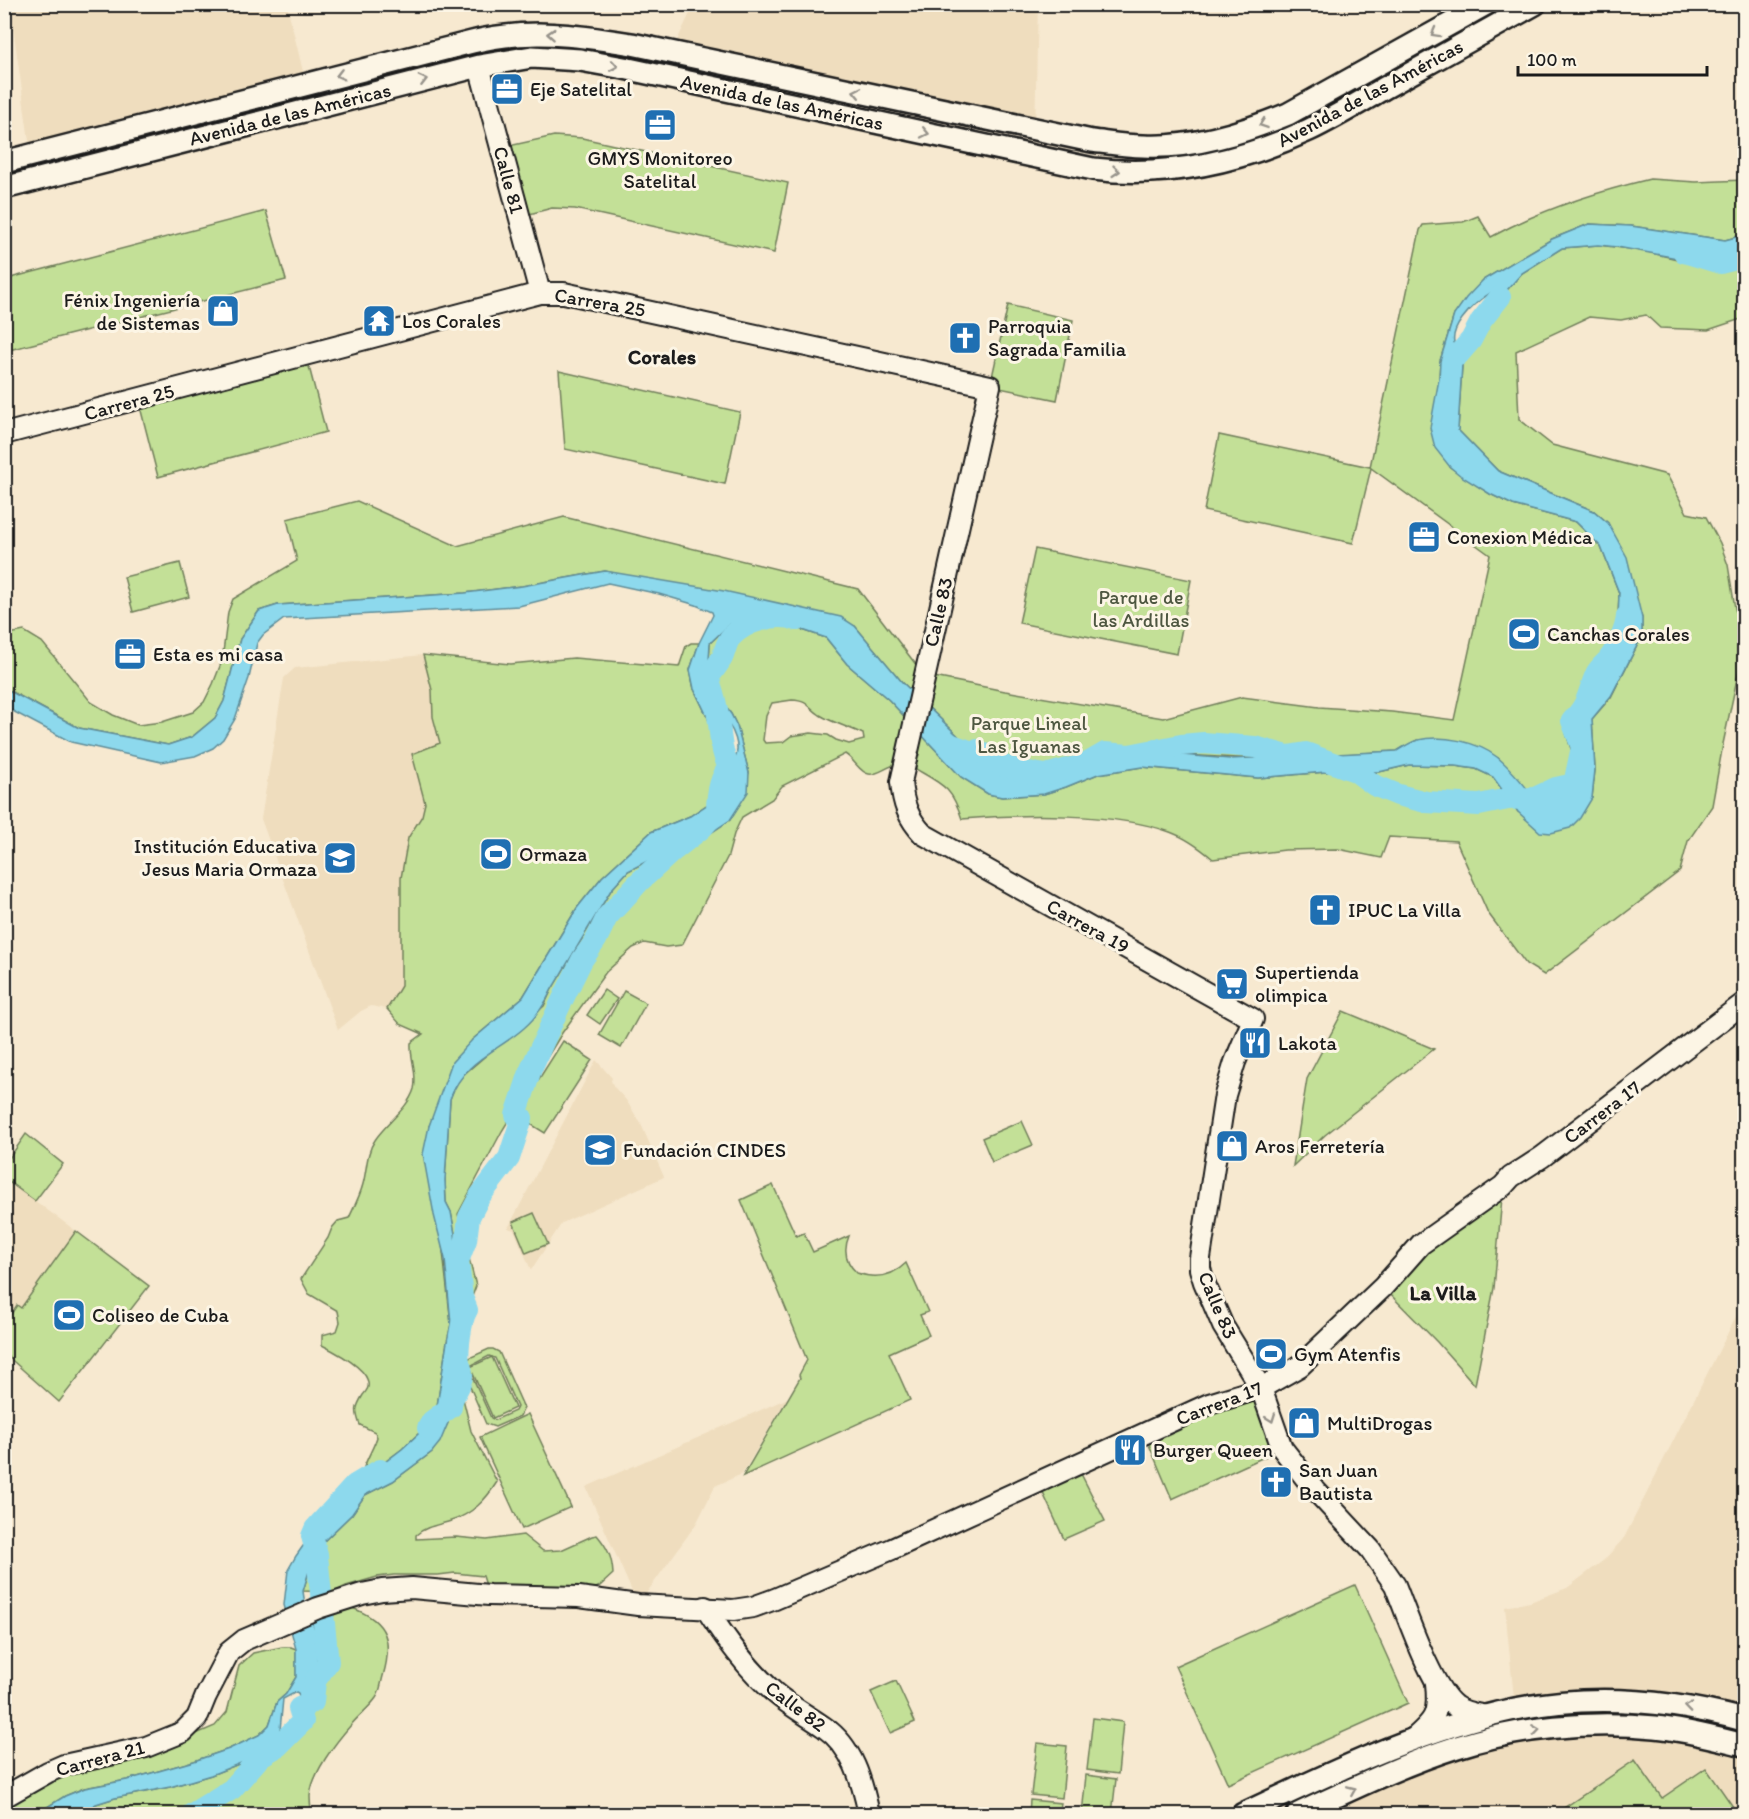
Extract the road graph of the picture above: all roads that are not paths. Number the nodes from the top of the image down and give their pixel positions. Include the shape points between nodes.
1 (1486, 4) edge
2 (1523, 4) edge
3 (1535, 4) edge
4 (1503, 22) junction
5 (480, 66) junction
6 (306, 84) junction
7 (4, 162) edge
8 (40, 178) junction
9 (4, 188) edge
10 (540, 293) junction
11 (990, 386) joint
12 (4, 434) edge
13 (922, 834) joint
14 (1744, 1003) edge
15 (1253, 1019) joint
16 (1261, 1388) junction
17 (705, 1607) junction
18 (318, 1608) joint
19 (1436, 1683) junction
20 (1486, 1716) junction
21 (1744, 1720) edge
22 (1413, 1739) junction
23 (1744, 1745) edge
24 (4, 1797) edge
25 (868, 1815) edge
26 (1244, 1815) edge
27 (1298, 1815) edge

1 -> 6 main road, Avenida de las Américas via 1288,114 1201,141 1145,147 1092,141 632,44 552,34 495,36
2 - 4 main road via 1507,13
3 - 4 main road, Avenida de las Américas
5 -> 4 main road, Avenida de las Américas via 532,57 580,60 1093,168 1151,172 1208,166 1309,130
8 -> 5 main road, Avenida de las Américas
5 - 10 street, Calle 81
6 - 7 main road, Avenida de las Américas
6 - 8 main road via 286,100 81,155
8 - 9 main road, Avenida de las Américas
10 - 11 street, Carrera 25 via 564,293
10 - 12 street, Carrera 25
11 - 13 street, Calle 83 via 901,782 908,815
13 - 15 street, Carrera 19
14 - 16 street, Carrera 17 via 1542,1157 1420,1244 1383,1287 1300,1366
15 - 16 street, Calle 83 via 1225,1095 1200,1269 1223,1326
16 - 17 street, Carrera 17 via 1209,1404 775,1599 733,1611
16 -> 19 street, Calle 83 via 1282,1448 1395,1585
17 - 18 street, Carrera 17 via 412,1588 362,1594
17 - 25 street, Calle 82 via 759,1678 843,1744 859,1776
18 - 24 street, Carrera 21 via 244,1640 229,1652 197,1718 183,1732 146,1747 64,1765
19 - 20 street, Calle 83 via 1453,1705
19 - 22 street, Calle 83 via 1435,1717
21 -> 20 main road via 1708,1711 1621,1700 1554,1704
20 - 22 main road
22 - 26 main road
27 -> 23 main road via 1422,1760 1521,1732 1622,1725 1703,1734

